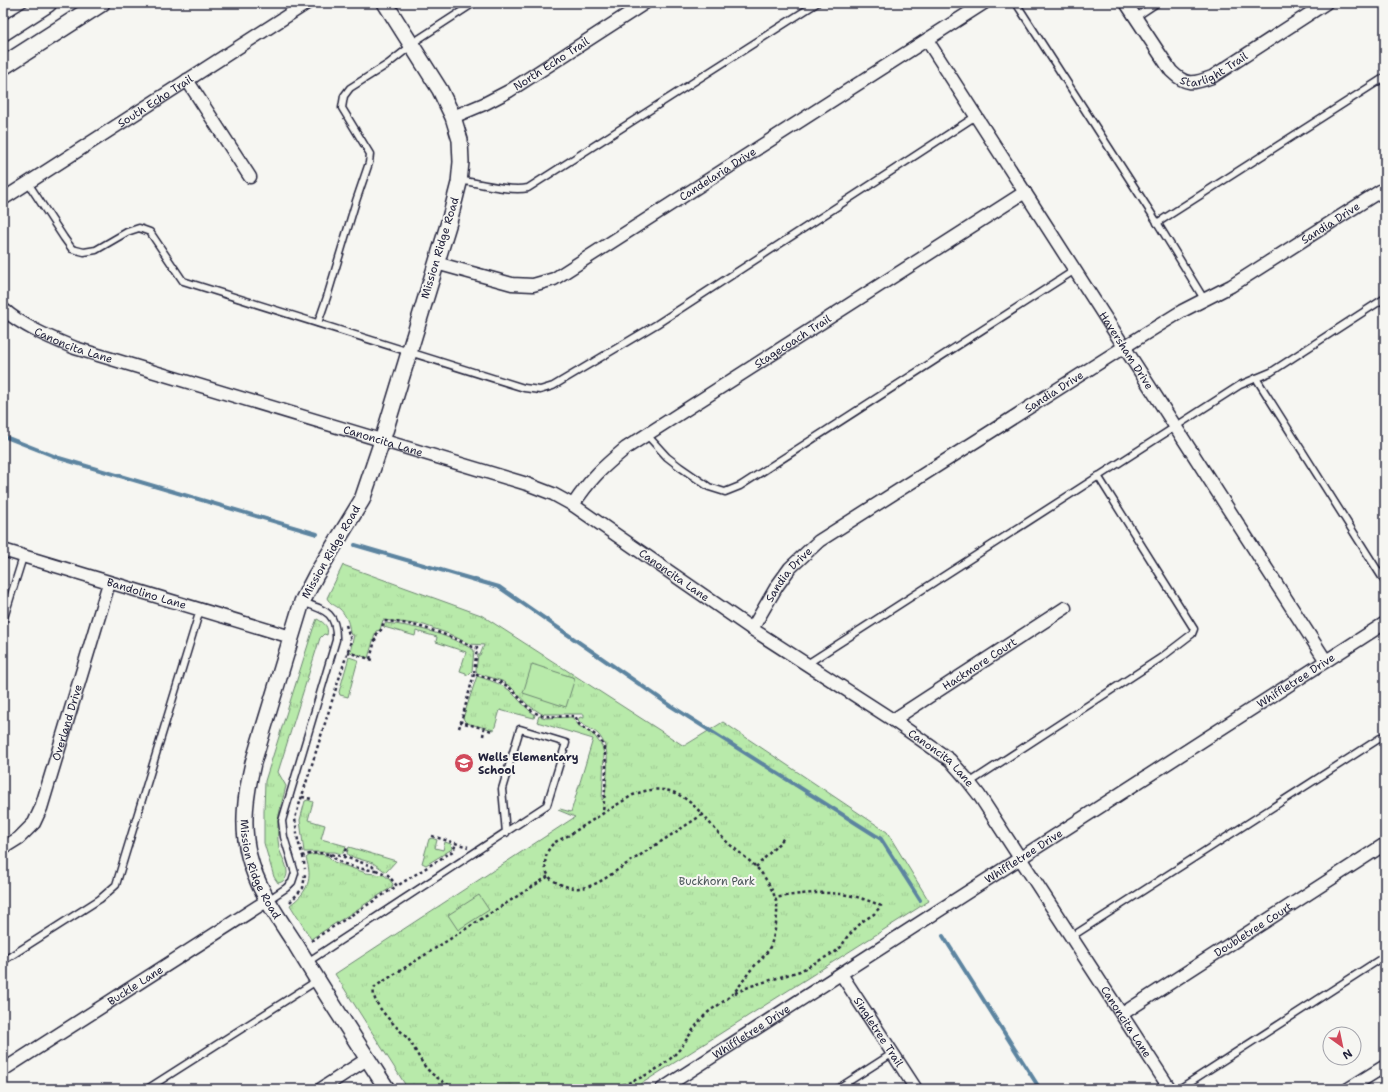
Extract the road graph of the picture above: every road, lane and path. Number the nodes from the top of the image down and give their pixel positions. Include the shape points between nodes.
1 (48, 3) edge
2 (101, 3) edge
3 (307, 3) edge
4 (385, 3) edge
5 (474, 3) edge
6 (645, 3) edge
7 (817, 3) edge
8 (984, 3) edge
9 (1016, 3) edge
10 (1126, 3) edge
11 (1158, 3) edge
12 (1326, 3) edge
13 (1136, 17) junction
14 (3, 32) edge
15 (927, 40) junction
16 (411, 45) junction
17 (3, 66) edge
18 (1385, 77) edge
19 (187, 80) junction
20 (976, 116) junction
21 (453, 117) junction
22 (250, 177) dead end
23 (459, 180) junction
24 (28, 183) junction
25 (1385, 188) edge
26 (1025, 192) junction
27 (3, 198) edge
28 (1157, 223) junction
29 (436, 263) junction
30 (1075, 270) junction
31 (1385, 298) edge
32 (1204, 299) junction
33 (3, 309) edge
34 (318, 323) junction
35 (1124, 346) junction
36 (409, 352) junction
37 (1256, 378) junction
38 (1175, 426) junction
39 (647, 435) junction
40 (382, 441) junction
41 (1098, 476) junction
42 (574, 505) junction
43 (3, 550) edge
44 (23, 557) junction
45 (1385, 582) edge
46 (109, 583) junction
47 (302, 602) junction
48 (1065, 608) dead end
49 (200, 610) junction
50 (344, 620) dead end
51 (3, 621) edge
52 (1385, 623) edge
53 (752, 629) junction
54 (291, 637) junction
55 (347, 652) junction
56 (1326, 661) junction
57 (807, 664) junction
58 (474, 674) junction
59 (893, 720) junction
60 (461, 722) junction
61 (459, 728) dead end
62 (484, 730) junction
63 (492, 731) dead end
64 (1385, 735) edge
65 (483, 736) dead end
66 (969, 782) junction
67 (302, 797) junction
68 (312, 799) dead end
69 (603, 813) junction
70 (702, 814) junction
71 (506, 833) junction
72 (432, 836) dead end
73 (785, 836) dead end
74 (456, 844) junction
75 (1385, 844) edge
76 (468, 847) dead end
77 (3, 848) edge
78 (347, 848) dead end
79 (329, 854) junction
80 (344, 857) junction
81 (1020, 858) junction
82 (756, 867) junction
83 (376, 870) junction
84 (549, 876) junction
85 (397, 886) junction
86 (775, 898) junction
87 (268, 900) junction
88 (1071, 937) junction
89 (311, 941) dead end
90 (1385, 956) edge
91 (3, 961) edge
92 (306, 963) junction
93 (841, 974) junction
94 (318, 980) junction
95 (731, 995) junction
96 (1122, 1014) junction
97 (893, 1053) junction
98 (368, 1059) junction
99 (1385, 1066) edge
100 (3, 1070) edge
101 (147, 1089) edge
102 (320, 1089) edge
103 (387, 1089) edge
104 (454, 1089) edge
105 (611, 1089) edge
106 (662, 1089) edge
107 (837, 1089) edge
108 (916, 1089) edge
109 (1170, 1089) edge
110 (1178, 1089) edge
111 (1348, 1089) edge

1 - 14 main road
2 - 17 main road
3 - 19 street, South Echo Trail
4 - 16 street, Mission Ridge Road
5 - 16 lane
6 - 21 street, North Echo Trail via 509,90
7 - 23 lane via 528,188 511,189
8 - 15 street, Candelaria Drive
9 - 28 lane
10 - 13 street, Starlight Trail
11 - 13 lane
12 - 13 street, Starlight Trail via 1212,77 1189,82 1180,80 1171,71
15 - 20 street, Haversham Drive
15 - 29 street, Candelaria Drive via 554,279 533,285 512,284
16 - 21 street, Mission Ridge Road via 440,90
16 - 34 lane via 388,64 350,88 344,96 342,108 370,154 369,163
18 - 28 lane
19 - 22 street
19 - 24 street, South Echo Trail
20 - 26 street, Haversham Drive
20 - 36 lane via 657,324 553,386 540,390 524,388
21 - 23 street, Mission Ridge Road via 460,140
23 - 29 street, Mission Ridge Road
24 - 27 street, South Echo Trail
24 - 34 lane via 72,248 84,252 96,250 139,228 150,232 183,281
25 - 32 street, Sandia Drive via 1231,286
26 - 30 street, Haversham Drive
26 - 39 street, Stagecoach Trail
28 - 32 lane
29 - 36 street, Mission Ridge Road
30 - 35 street, Haversham Drive
30 - 39 lane via 740,486 725,492 709,487 680,467
31 - 37 lane via 1271,372
32 - 35 street, Sandia Drive
33 - 40 street, Canoncita Lane via 34,330 75,348
34 - 36 lane
35 - 38 street, Haversham Drive
35 - 53 street, Sandia Drive via 819,541 790,568
36 - 40 street, Mission Ridge Road
37 - 38 lane via 1240,385
37 - 45 lane
38 - 41 lane
38 - 56 street, Haversham Drive
39 - 42 street, Stagecoach Trail via 604,466 586,486
40 - 42 street, Canoncita Lane via 527,484
40 - 47 street, Mission Ridge Road via 362,500
41 - 57 lane
41 - 66 lane via 1194,629 1192,634 1162,657
42 - 53 street, Canoncita Lane
43 - 44 street, Bandolino Lane
44 - 46 street, Bandolino Lane
44 - 51 lane
46 - 49 street, Bandolino Lane
46 - 77 street, Overland Drive via 41,808 34,823 19,838
47 - 54 street, Mission Ridge Road
47 - 87 lane via 317,607 334,619 336,640 282,821 295,873 292,882 286,888
48 - 59 street, Hackmore Court
49 - 54 street, Bandolino Lane
49 - 91 lane via 116,885 100,899
50 - 55 path via 350,640
52 - 56 street, Whiffletree Drive
53 - 57 street, Canoncita Lane
54 - 87 street, Mission Ridge Road via 253,763 245,814 249,856 257,880
55 - 58 path via 371,660 377,633 384,621 398,622 448,635 477,647
55 - 67 path
56 - 81 street, Whiffletree Drive
57 - 59 street, Canoncita Lane
58 - 60 path
58 - 69 path via 498,681 510,688 538,714 575,716 580,726 596,735 605,751 606,761
59 - 66 street, Canoncita Lane via 950,760
60 - 61 path
60 - 62 path
62 - 63 path
62 - 65 path
64 - 88 lane
66 - 81 street, Canoncita Lane
67 - 68 path
67 - 79 path via 295,818 303,856 312,852
69 - 70 path via 643,790 651,789 676,793
69 - 84 path via 553,844 546,858
70 - 82 path via 727,842
70 - 84 path via 605,878 587,887 566,886
71 - 71 lane via 548,805 566,743 520,729 502,789
71 - 92 lane
72 - 74 path
73 - 82 path
74 - 76 path
74 - 85 path via 454,851
75 - 96 street, Doubletree Court
78 - 80 path
79 - 80 path
79 - 83 path via 336,860 364,870
80 - 83 path via 372,866
81 - 88 street, Canoncita Lane
81 - 93 street, Whiffletree Drive
82 - 86 path
83 - 85 path via 388,875
84 - 104 path via 374,988 381,1010 406,1036 425,1066
85 - 89 path
86 - 95 path via 776,916 770,949
86 - 95 path via 828,892 863,899 881,906 863,921 835,952 800,971
87 - 92 street, Mission Ridge Road
87 - 100 street, Buckle Lane
88 - 96 street, Canoncita Lane
90 - 110 lane
92 - 94 street, Mission Ridge Road
93 - 97 street, Singletree Trail
93 - 106 street, Whiffletree Drive
94 - 98 street, Mission Ridge Road
94 - 101 lane
95 - 105 path via 706,1014 669,1061 651,1073
96 - 109 street, Canoncita Lane
97 - 107 lane
97 - 108 street, Singletree Trail
98 - 102 street
98 - 103 street, Mission Ridge Road
99 - 111 street

